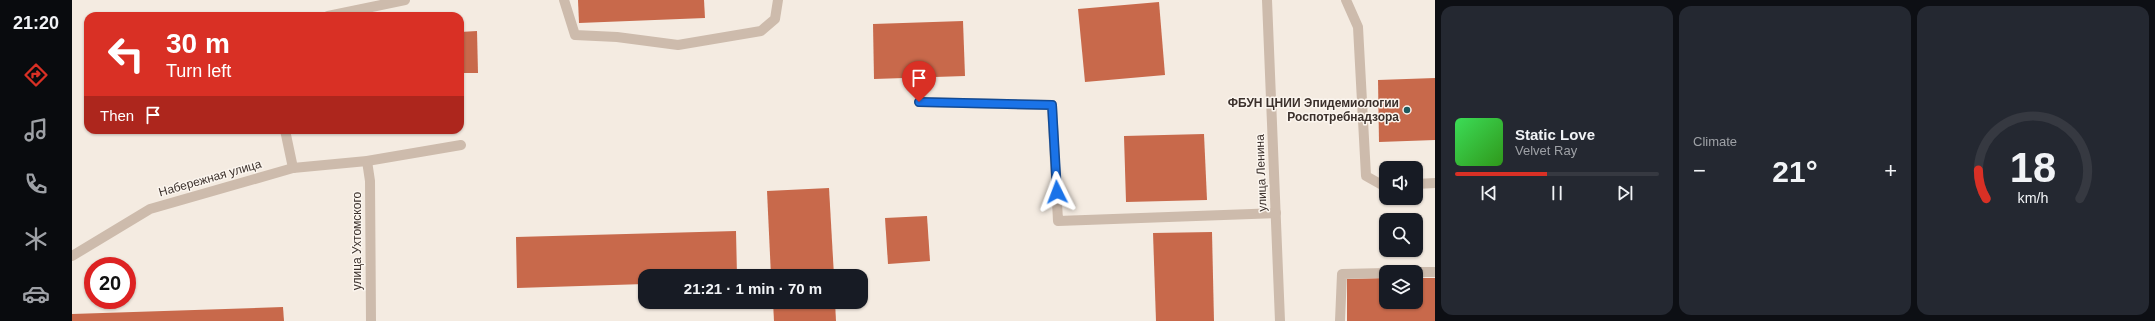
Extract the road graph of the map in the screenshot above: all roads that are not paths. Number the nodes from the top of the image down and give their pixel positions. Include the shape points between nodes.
1 (405, 0) edge
2 (564, 0) edge
3 (778, 0) edge
4 (1267, 0) edge
5 (1346, 0) edge
6 (347, 12) edge
7 (919, 102) dead end
8 (286, 134) edge
9 (461, 145) dead end
10 (367, 161) junction
11 (293, 168) junction
12 (1379, 183) edge
13 (1423, 184) edge
14 (1435, 184) edge
15 (1276, 213) junction
16 (72, 256) edge
17 (1423, 272) edge
18 (1435, 272) edge
19 (1379, 273) edge
20 (371, 321) edge
21 (1280, 321) edge
22 (1340, 321) edge

1 - 6 street
2 - 3 street via 575,35 617,37 678,45 761,31 775,18
4 - 15 street, улица Ленина
5 - 12 street via 1358,27 1366,176
7 - 15 street via 1052,105 1058,221
8 - 11 street
9 - 10 street, Набережная улица
10 - 11 street, Набережная улица
10 - 20 street, улица Ухтомского via 370,181
11 - 16 street, Набережная улица via 150,209
13 - 14 street
15 - 21 street, улица Ленина
17 - 18 street
19 - 22 street via 1342,274

